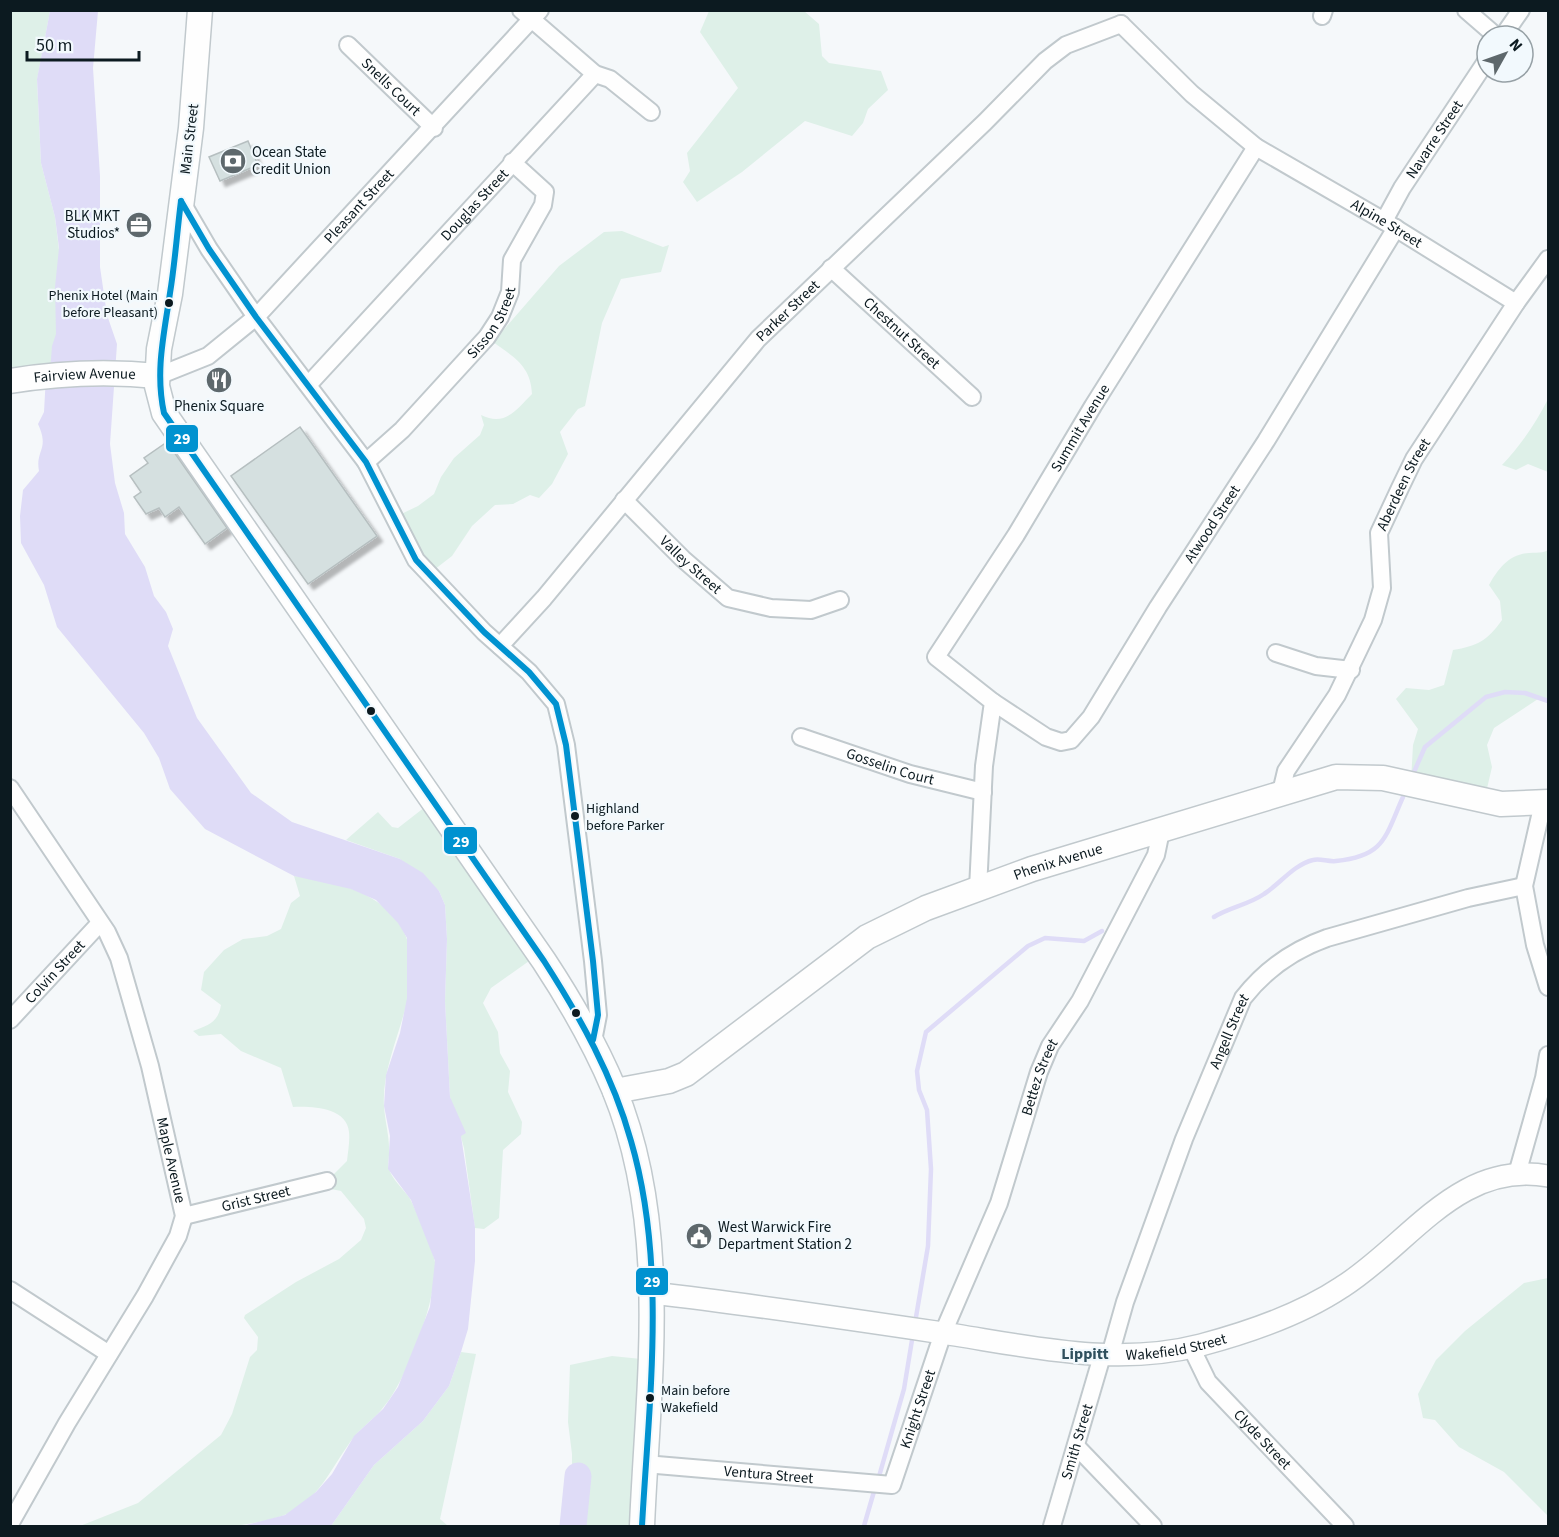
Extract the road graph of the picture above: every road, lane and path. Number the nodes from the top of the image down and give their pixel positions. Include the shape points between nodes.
1 (200, 10) edge
2 (1466, 10) edge
3 (1521, 10) edge
4 (531, 14) edge
5 (1124, 17) edge
6 (1482, 24) edge
7 (1511, 24) edge
8 (348, 45) dead end
9 (595, 74) junction
10 (1475, 78) edge
11 (651, 112) dead end
12 (434, 128) junction
13 (1256, 147) junction
14 (512, 162) junction
15 (181, 201) junction
16 (1390, 225) junction
17 (1548, 259) edge
18 (831, 267) junction
19 (1516, 303) junction
20 (256, 317) junction
21 (158, 376) junction
22 (10, 381) edge
23 (309, 384) junction
24 (972, 397) dead end
25 (366, 462) junction
26 (624, 500) junction
27 (840, 600) dead end
28 (500, 646) junction
29 (1276, 653) dead end
30 (1351, 670) junction
31 (993, 702) junction
32 (801, 737) dead end
33 (10, 788) edge
34 (983, 792) junction
35 (1281, 792) junction
36 (1546, 802) edge
37 (1161, 831) junction
38 (1524, 886) junction
39 (978, 889) junction
40 (100, 923) junction
41 (1548, 987) edge
42 (10, 1020) edge
43 (593, 1041) junction
44 (1548, 1055) edge
45 (615, 1091) junction
46 (1517, 1174) junction
47 (1548, 1176) edge
48 (327, 1181) dead end
49 (184, 1215) junction
50 (10, 1290) edge
51 (652, 1293) junction
52 (943, 1333) junction
53 (1191, 1347) junction
54 (109, 1354) junction
55 (1106, 1356) junction
56 (1076, 1446) junction
57 (645, 1464) junction
58 (892, 1485) joint
59 (10, 1524) edge
60 (642, 1527) edge
61 (1052, 1527) edge
62 (1153, 1527) edge
63 (1345, 1527) edge

1 - 15 main road, Main Street
2 - 6 street
3 - 7 street
4 - 9 street
4 - 12 street, Pleasant Street
5 - 13 street via 1192,94
5 - 18 street, Parker Street via 1066,45 1045,61
8 - 12 street, Snells Court
9 - 11 street via 610,79
9 - 14 street, Douglas Street
10 - 16 street, Navarre Street via 1402,188
12 - 20 street, Pleasant Street
13 - 16 street, Alpine Street
13 - 31 street, Summit Avenue via 936,657
14 - 23 street, Douglas Street
14 - 25 street, Sisson Street via 545,192 543,205 512,260 510,292 500,317 456,372
15 - 20 street
15 - 21 main road, Main Street
16 - 19 street, Alpine Street
16 - 31 street, Atwood Street via 1266,441 1078,734 1061,742 1046,737
17 - 19 street, Aberdeen Street
18 - 24 street, Chestnut Street
18 - 26 street, Parker Street via 740,358
19 - 30 street, Aberdeen Street via 1414,459 1378,533 1382,588
20 - 21 street, Pleasant Street via 208,356
20 - 23 street
21 - 22 main road, Fairview Avenue via 45,375
21 - 43 main road, Main Street via 164,413 179,437 451,825 544,961
23 - 25 street
25 - 28 street via 416,560
26 - 27 street, Valley Street via 728,598 771,608 811,610
26 - 28 street, Parker Street
28 - 43 street via 550,693 561,716 593,961 598,1015
29 - 30 street via 1316,666
30 - 35 street, Aberdeen Street via 1286,771
31 - 34 street
32 - 34 street, Gosselin Court via 910,774
33 - 40 street, Maple Avenue
34 - 39 street
35 - 36 main road, Phenix Avenue via 1336,777 1362,777 1383,778 1501,804
35 - 37 main road, Phenix Avenue
36 - 38 street
37 - 39 main road, Phenix Avenue
37 - 52 street, Bettez Street via 1156,855 1080,1001 1050,1046 999,1203
38 - 41 street
38 - 55 street, Angell Street via 1468,898 1304,946 1256,981 1243,998 1184,1139
39 - 45 main road, Phenix Avenue via 926,908 867,937 686,1074
40 - 42 street, Colvin Street
40 - 49 street, Maple Avenue via 120,958 134,1005
43 - 45 main road, Main Street
44 - 46 street
45 - 51 main road, Main Street via 639,1175
46 - 47 street, Wakefield Street
46 - 53 street, Wakefield Street via 1459,1192 1357,1278 1323,1298 1239,1334
48 - 49 street, Grist Street
49 - 54 street, Maple Avenue via 178,1236
50 - 54 street
51 - 52 street, Wakefield Street
51 - 57 main road, Main Street
52 - 55 street, Wakefield Street
52 - 58 street, Knight Street
53 - 55 street, Wakefield Street
53 - 63 street, Clyde Street via 1208,1382
54 - 59 street, Maple Avenue
55 - 56 street, Smith Street
56 - 61 street, Smith Street
56 - 62 street
57 - 58 street, Ventura Street
57 - 60 main road, Main Street

